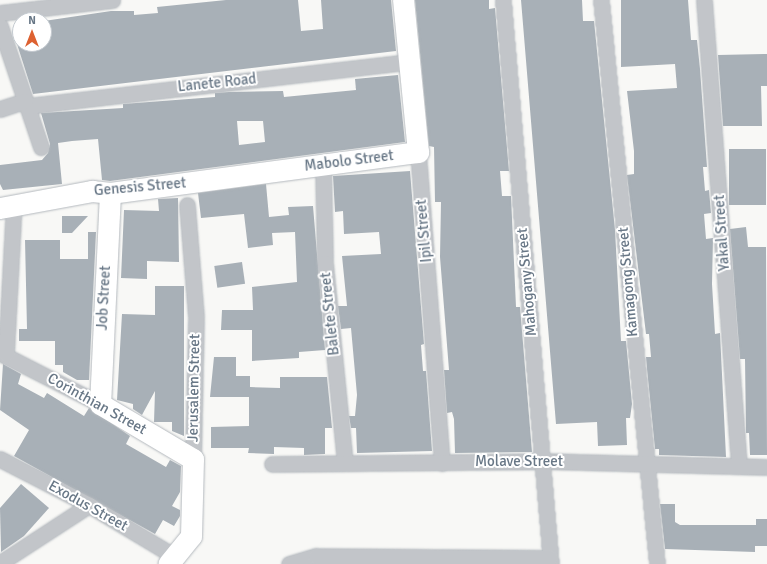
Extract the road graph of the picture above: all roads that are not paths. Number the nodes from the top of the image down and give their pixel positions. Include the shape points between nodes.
1 (112, 0) edge
2 (403, 0) edge
3 (503, 0) edge
4 (601, 0) edge
5 (704, 0) edge
6 (0, 13) edge
7 (0, 26) edge
8 (408, 62) junction
9 (26, 104) junction
10 (0, 109) edge
11 (41, 147) dead end
12 (418, 152) junction
13 (322, 165) junction
14 (281, 170) joint
15 (110, 192) junction
16 (7, 205) edge
17 (187, 205) dead end
18 (3, 353) edge
19 (100, 404) junction
20 (0, 459) edge
21 (193, 459) junction
22 (542, 461) junction
23 (345, 463) junction
24 (442, 463) junction
25 (272, 464) dead end
26 (645, 465) junction
27 (739, 466) junction
28 (767, 467) edge
29 (89, 506) junction
30 (171, 560) edge
31 (550, 561) edge
32 (0, 563) edge
33 (289, 564) edge
34 (657, 564) edge

1 - 6 street
2 - 8 street, Ipil Street
3 - 22 street, Mahogany Street
4 - 26 street, Kamagong Street
5 - 27 street, Yakal Street
7 - 9 street
8 - 9 street, Lanete Road
8 - 12 street, Ipil Street
9 - 10 street, Lanete Road
9 - 11 street
12 - 13 street, Mabolo Street
12 - 24 street, Ipil Street
13 - 14 street, Mabolo Street
13 - 23 street, Balete Street via 325,263
14 - 15 street, Genesis Street
15 - 16 street, Genesis Street via 92,191
15 - 19 street, Job Street
16 - 18 street
17 - 21 street, Jerusalem Street via 196,318
18 - 19 street, Corinthian Street
19 - 21 street, Corinthian Street
20 - 29 street, Exodus Street
21 - 30 street, Jerusalem Street via 191,536
22 - 24 street, Molave Street
22 - 26 street, Molave Street
22 - 31 street, Mahogany Street
23 - 24 street, Molave Street
23 - 25 street, Molave Street
26 - 27 street, Molave Street
26 - 34 street, Kamagong Street
27 - 28 street, Molave Street
29 - 30 street, Exodus Street
29 - 32 street
31 - 33 street via 316,556

